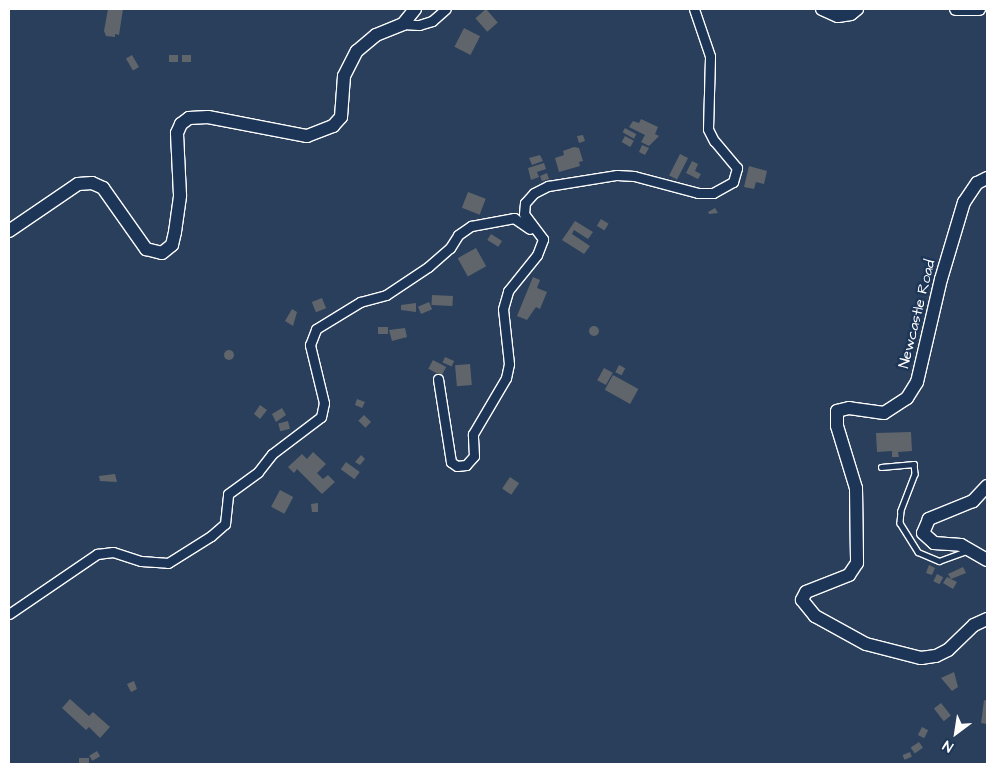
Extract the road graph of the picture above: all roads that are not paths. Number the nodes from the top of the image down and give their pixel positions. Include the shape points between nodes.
1 (415, 9) edge
2 (446, 9) edge
3 (694, 9) edge
4 (822, 9) edge
5 (857, 9) edge
6 (956, 9) edge
7 (979, 9) edge
8 (403, 24) junction
9 (987, 178) edge
10 (9, 231) edge
11 (536, 231) junction
12 (438, 379) dead end
13 (881, 466) dead end
14 (987, 486) edge
15 (969, 549) junction
16 (987, 560) edge
17 (9, 614) edge
18 (987, 619) edge

1 - 8 main road
2 - 8 street via 432,21 419,25
3 - 11 street via 710,56 708,128 714,142 737,168 733,182 713,193 617,175 548,186 525,203 524,214
4 - 5 main road via 838,16 851,14
6 - 7 main road
8 - 10 main road via 376,35 357,50 344,76 340,117 333,126 307,136 208,117 189,118 181,124 177,133 180,194 175,232 172,245 162,253 146,249 103,188 92,183 78,184
9 - 18 main road, Newcastle Road via 977,184 964,202 941,279 917,382 907,398 884,413 849,408 837,411 837,426 856,488 857,563 849,576 806,592 802,600 816,616 866,644 921,658 948,650 974,625
11 - 12 street via 543,239 537,255 508,291 503,309 509,364 506,378 472,434 474,456 466,465 457,466 451,462
11 - 17 street via 514,218 471,226 428,267 386,295 360,302 316,329 310,345 324,403 321,417 272,454 258,472 228,494 225,524 211,536 168,563 113,552 97,554
13 - 15 lane via 914,464 915,474 901,511 900,523 918,552 939,561
14 - 15 main road via 973,501 929,520 924,528 925,537 934,543
15 - 16 main road

